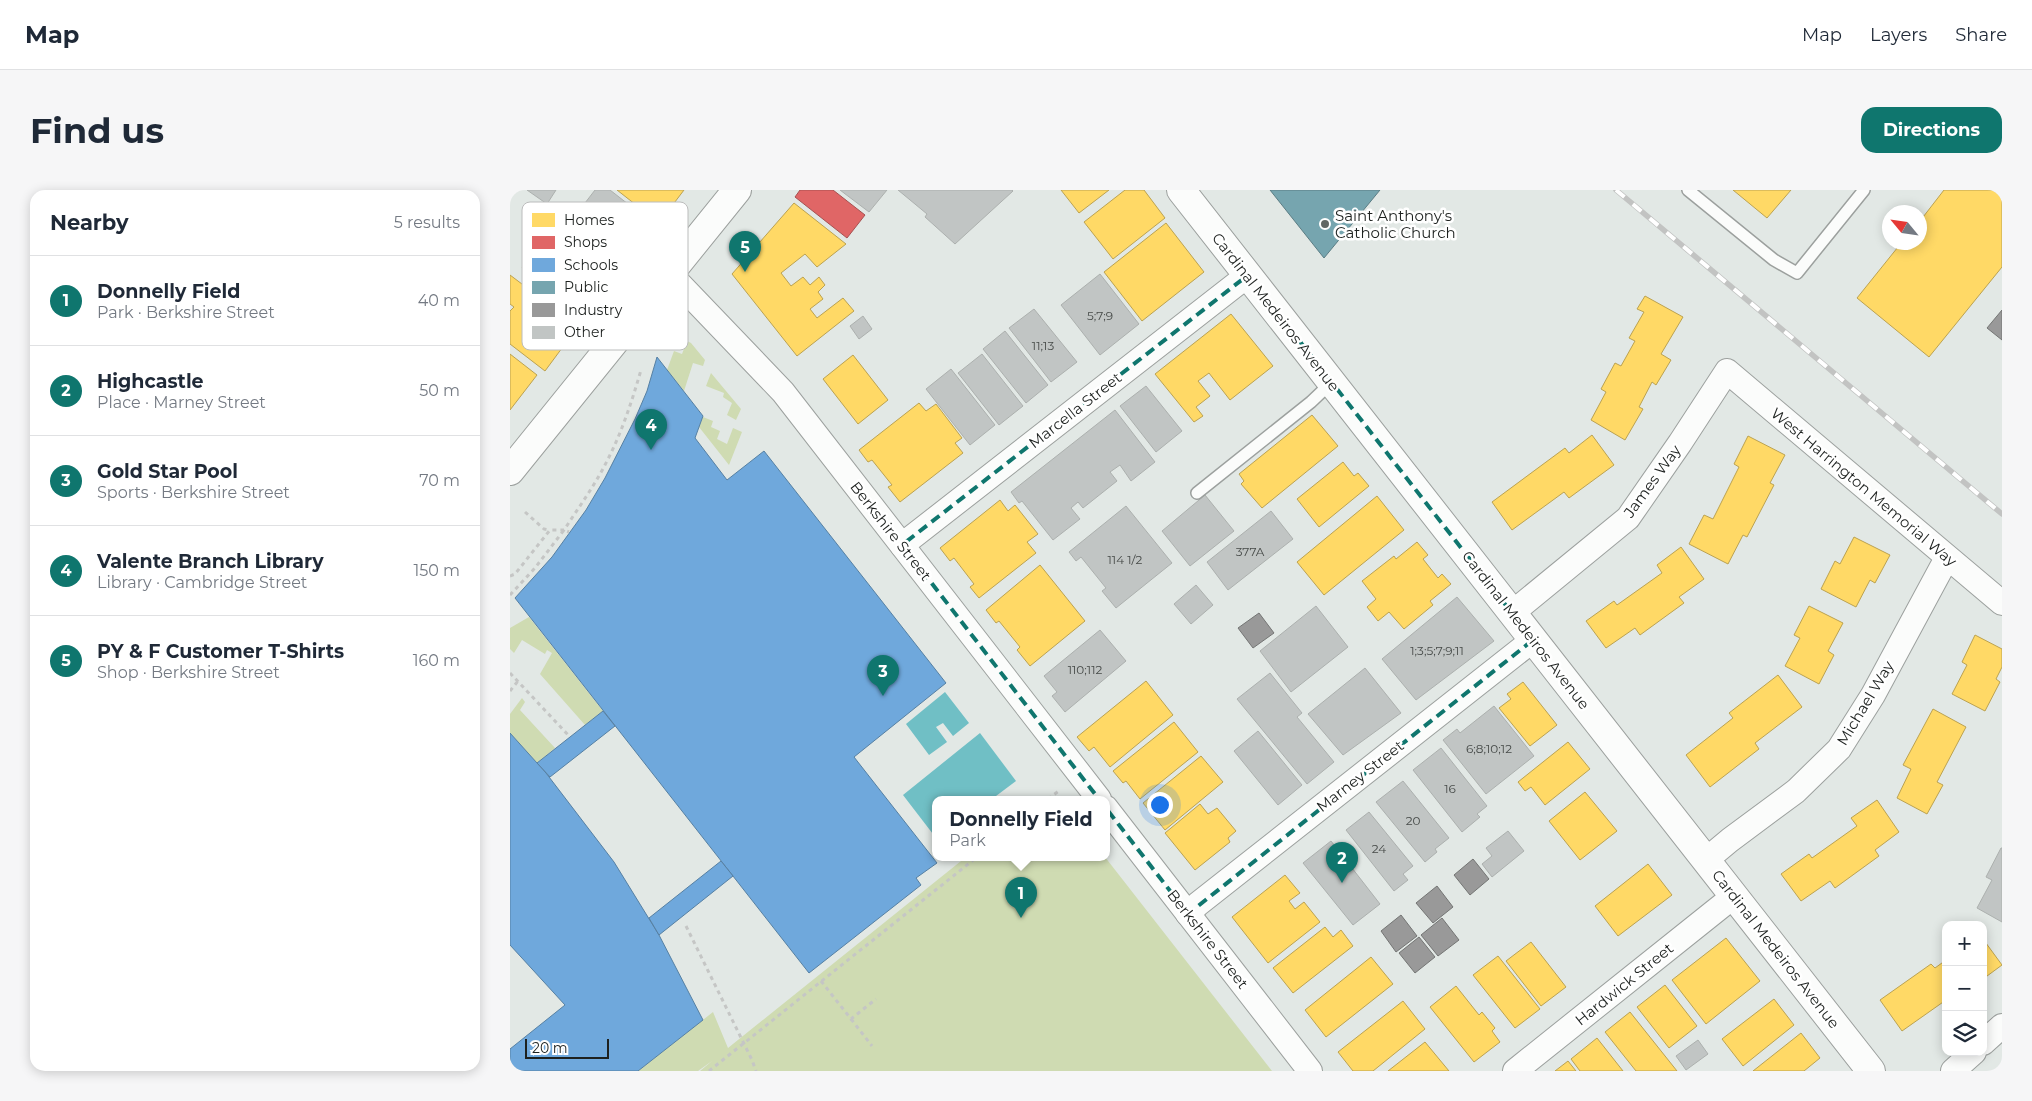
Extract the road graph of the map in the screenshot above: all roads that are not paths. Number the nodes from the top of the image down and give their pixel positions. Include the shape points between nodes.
1 (737, 190) edge
2 (1181, 190) edge
3 (1688, 190) edge
4 (1864, 190) edge
5 (688, 251) edge
6 (1248, 275) junction
7 (688, 293) edge
8 (608, 350) edge
9 (1726, 371) joint
10 (1332, 382) junction
11 (510, 471) edge
12 (1196, 494) dead end
13 (902, 546) junction
14 (1949, 560) junction
15 (2002, 603) edge
16 (1512, 613) junction
17 (1534, 640) junction
18 (1097, 796) edge
19 (1110, 813) edge
20 (1706, 860) junction
21 (1734, 896) junction
22 (1188, 914) junction
23 (2002, 1026) edge
24 (1987, 1039) edge
25 (1970, 1056) edge
26 (1310, 1071) edge
27 (1515, 1071) edge
28 (1871, 1071) edge
29 (1954, 1071) edge

1 - 5 main road
2 - 6 main road, Cardinal Medeiros Avenue
3 - 4 lane via 1774,260 1797,273
6 - 10 main road, Cardinal Medeiros Avenue
6 - 13 street, Marcella Street
7 - 13 street, Berkshire Street via 783,392
8 - 11 main road
9 - 14 street, West Harrington Memorial Way
9 - 16 street, James Way via 1628,518
10 - 12 lane
10 - 16 main road, Cardinal Medeiros Avenue
13 - 18 street, Berkshire Street
14 - 15 street, West Harrington Memorial Way
14 - 20 street, Michael Way via 1942,567 1873,695 1839,749 1796,791
16 - 17 main road, Cardinal Medeiros Avenue
17 - 20 main road, Cardinal Medeiros Avenue
17 - 22 street, Marney Street
19 - 22 street, Berkshire Street
20 - 21 main road, Cardinal Medeiros Avenue
21 - 27 street, Hardwick Street
21 - 28 main road, Cardinal Medeiros Avenue
22 - 26 street, Berkshire Street
23 - 24 street
25 - 29 street

